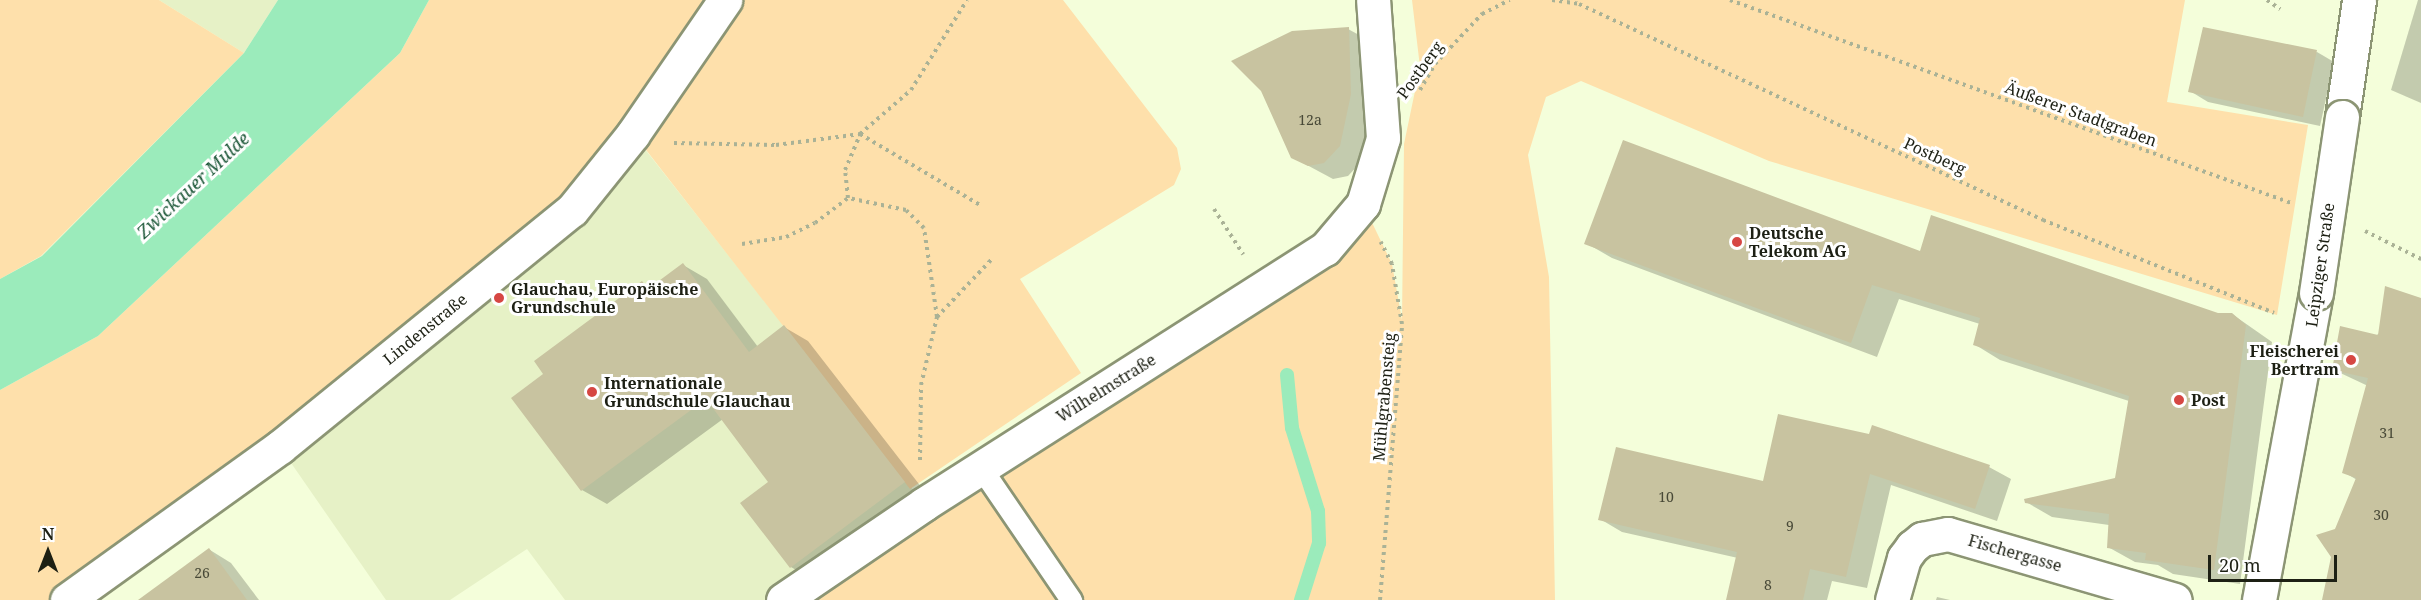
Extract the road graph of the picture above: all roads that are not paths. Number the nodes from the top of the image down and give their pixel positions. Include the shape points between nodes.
1 (725, 0) edge
2 (1372, 0) edge
3 (2359, 0) edge
4 (981, 468) junction
5 (67, 600) edge
6 (783, 600) edge
7 (1071, 600) edge
8 (1892, 600) edge
9 (2175, 600) edge
10 (2259, 600) edge

1 - 5 street, Lindenstraße via 638,126 572,210 280,447
2 - 4 street, Wilhelmstraße via 1383,138 1363,204 1325,249
3 - 10 street, Leipziger Straße, bridge via 2311,328
4 - 6 street, Wilhelmstraße
4 - 7 lane
8 - 9 street, Fischergasse via 1904,558 1912,547 1922,539 1948,534

